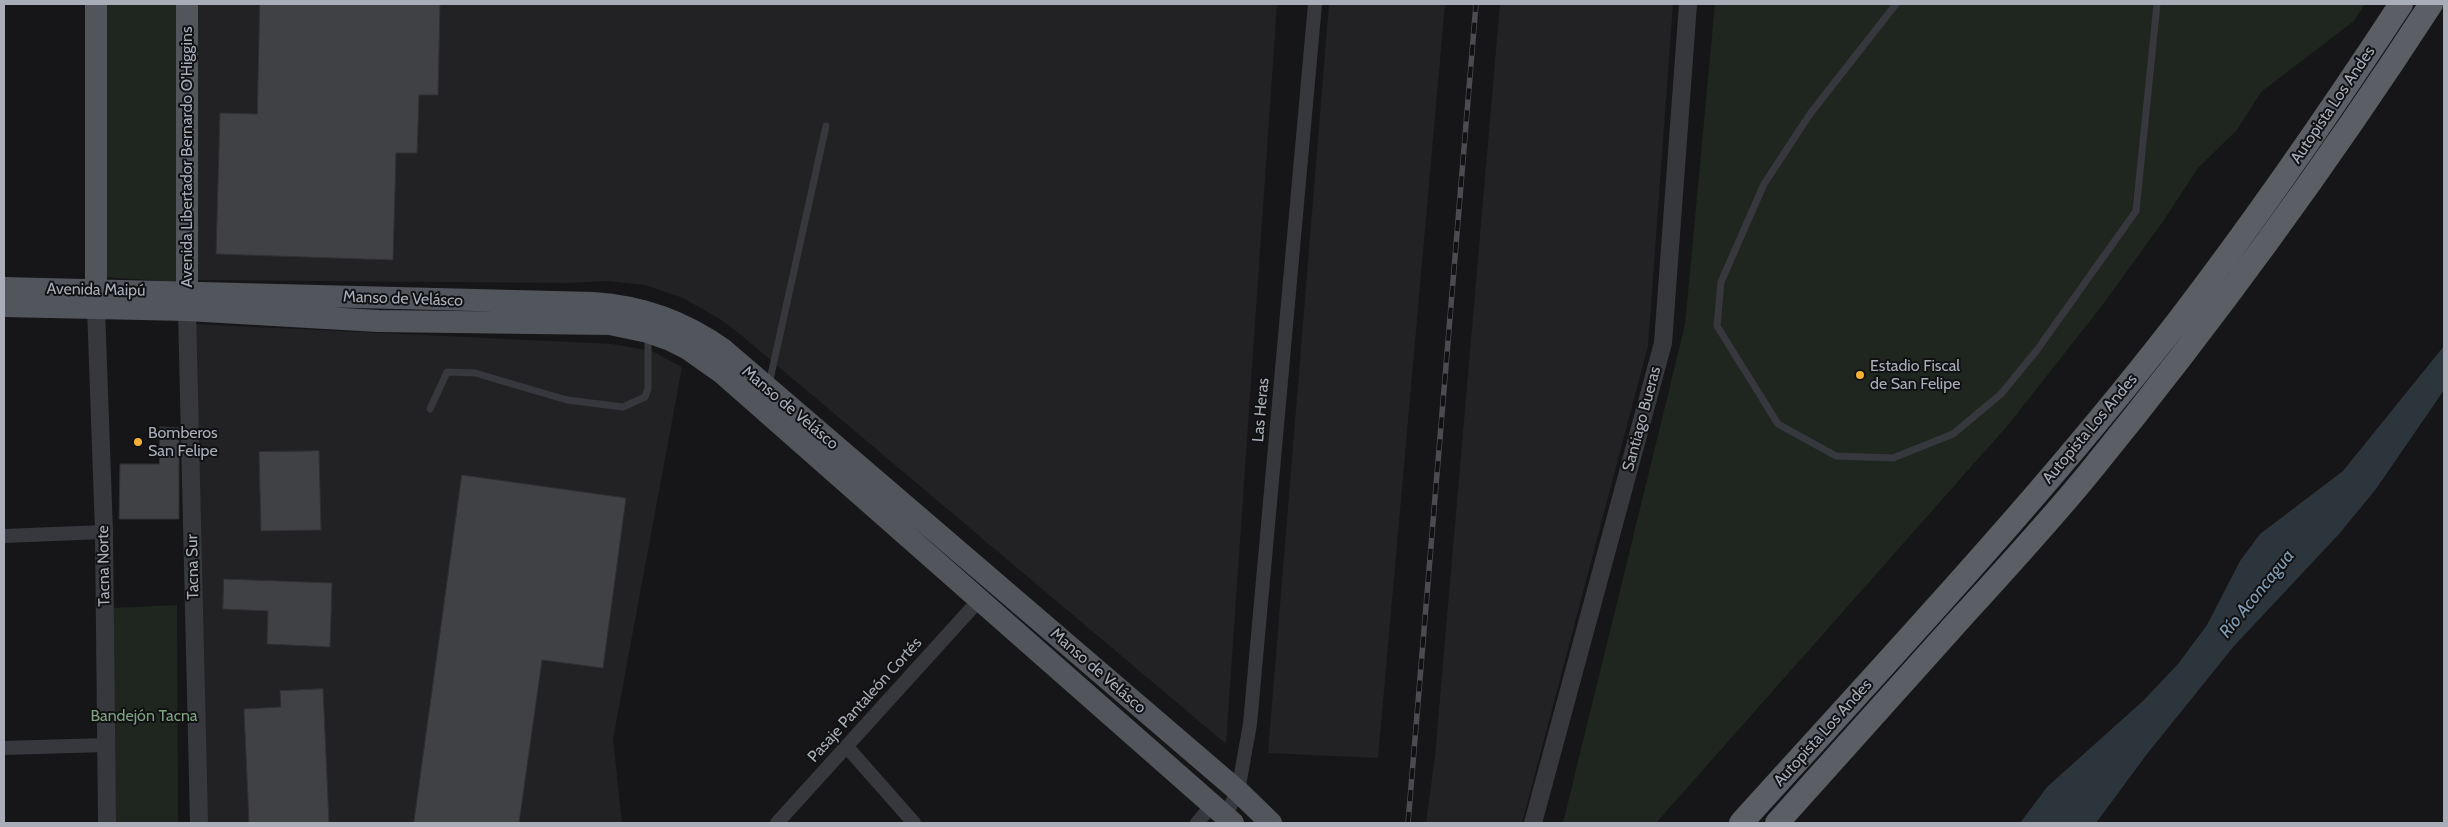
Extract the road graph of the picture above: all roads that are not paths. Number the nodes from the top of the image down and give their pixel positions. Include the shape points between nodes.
1 (96, 4) edge
2 (186, 4) edge
3 (1315, 4) edge
4 (1688, 4) edge
5 (1896, 4) edge
6 (2157, 4) edge
7 (2402, 4) edge
8 (2431, 4) edge
9 (826, 126) dead end
10 (4, 288) edge
11 (97, 299) junction
12 (188, 301) junction
13 (4, 306) edge
14 (648, 332) junction
15 (768, 389) junction
16 (430, 409) dead end
17 (104, 532) junction
18 (4, 536) edge
19 (980, 599) junction
20 (106, 745) junction
21 (846, 747) junction
22 (4, 748) edge
23 (1238, 792) junction
24 (1223, 815) edge
25 (107, 823) edge
26 (199, 823) edge
27 (776, 823) edge
28 (914, 823) edge
29 (1197, 823) edge
30 (1270, 823) edge
31 (1533, 823) edge
32 (1741, 823) edge
33 (1777, 823) edge

1 - 11 main road
2 - 12 main road, Avenida Libertador Bernardo O'Higgins
3 - 23 street, Las Heras via 1250,724
4 - 31 street, Santiago Bueras via 1662,342
5 - 6 lane via 1810,114 1764,184 1721,282 1717,326 1778,424 1836,456 1893,458 1953,434 2001,394 2038,350 2136,211
7 - 32 highway, Autopista Los Andes via 2220,264 2117,397 1998,539
8 - 33 highway, Autopista Los Andes via 2367,101 2211,317 2088,474
9 - 15 lane
10 - 11 main road, Avenida Maipú
11 - 12 main road, Avenida Maipú
11 - 13 main road, Avenida Maipú
11 - 17 street, Tacna Norte
12 - 14 main road, Manso de Velásco via 378,321 590,323
12 - 15 main road, Manso de Velásco via 414,300 593,303 632,307 670,318 707,338
12 - 26 street, Tacna Sur
14 - 16 lane via 648,389 645,397 623,407 567,400 475,373 447,372
14 - 19 main road, Manso de Velásco via 688,349 722,373
15 - 23 main road, Manso de Velásco
17 - 18 street
17 - 20 street, Tacna Norte
19 - 21 street, Pasaje Pantaleón Cortés
19 - 24 main road, Manso de Velásco
20 - 22 street
20 - 25 street, Tacna Norte
21 - 27 street, Pasaje Pantaleón Cortés
21 - 28 street
23 - 24 street, Las Heras
23 - 30 main road, Manso de Velásco
24 - 29 street, Las Heras

